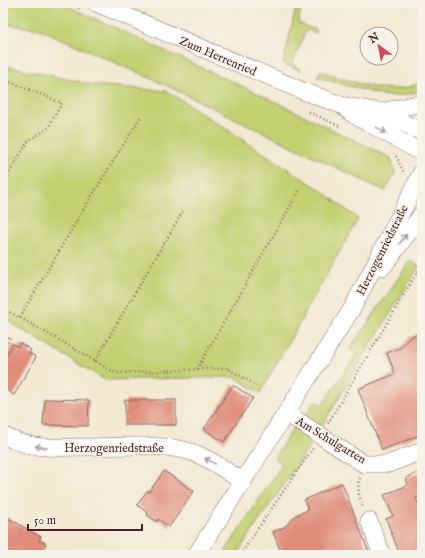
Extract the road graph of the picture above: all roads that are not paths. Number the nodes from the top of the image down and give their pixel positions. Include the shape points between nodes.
1 (96, 3) edge
2 (422, 103) edge
3 (341, 105) junction
4 (381, 112) junction
5 (422, 132) edge
6 (422, 153) edge
7 (422, 172) edge
8 (422, 214) edge
9 (353, 306) junction
10 (286, 413) junction
11 (3, 435) edge
12 (422, 451) edge
13 (243, 482) junction
14 (369, 521) dead end
15 (196, 555) edge
16 (382, 555) edge

1 - 3 street, Zum Herrenried via 269,78
2 - 4 street
3 - 4 street, Zum Herrenried
3 -> 6 street, Zum Herrenried
4 - 5 street, Zum Herrenried
7 - 9 street, Herzogenriedstraße
9 -> 8 street, Herzogenriedstraße
9 - 10 street, Herzogenriedstraße
10 - 12 street, Am Schulgarten via 364,464 388,464
10 - 13 street, Herzogenriedstraße
13 -> 11 street, Herzogenriedstraße via 209,460 186,451 161,447 44,448 23,444
13 - 15 street, Herzogenriedstraße
14 - 16 street

